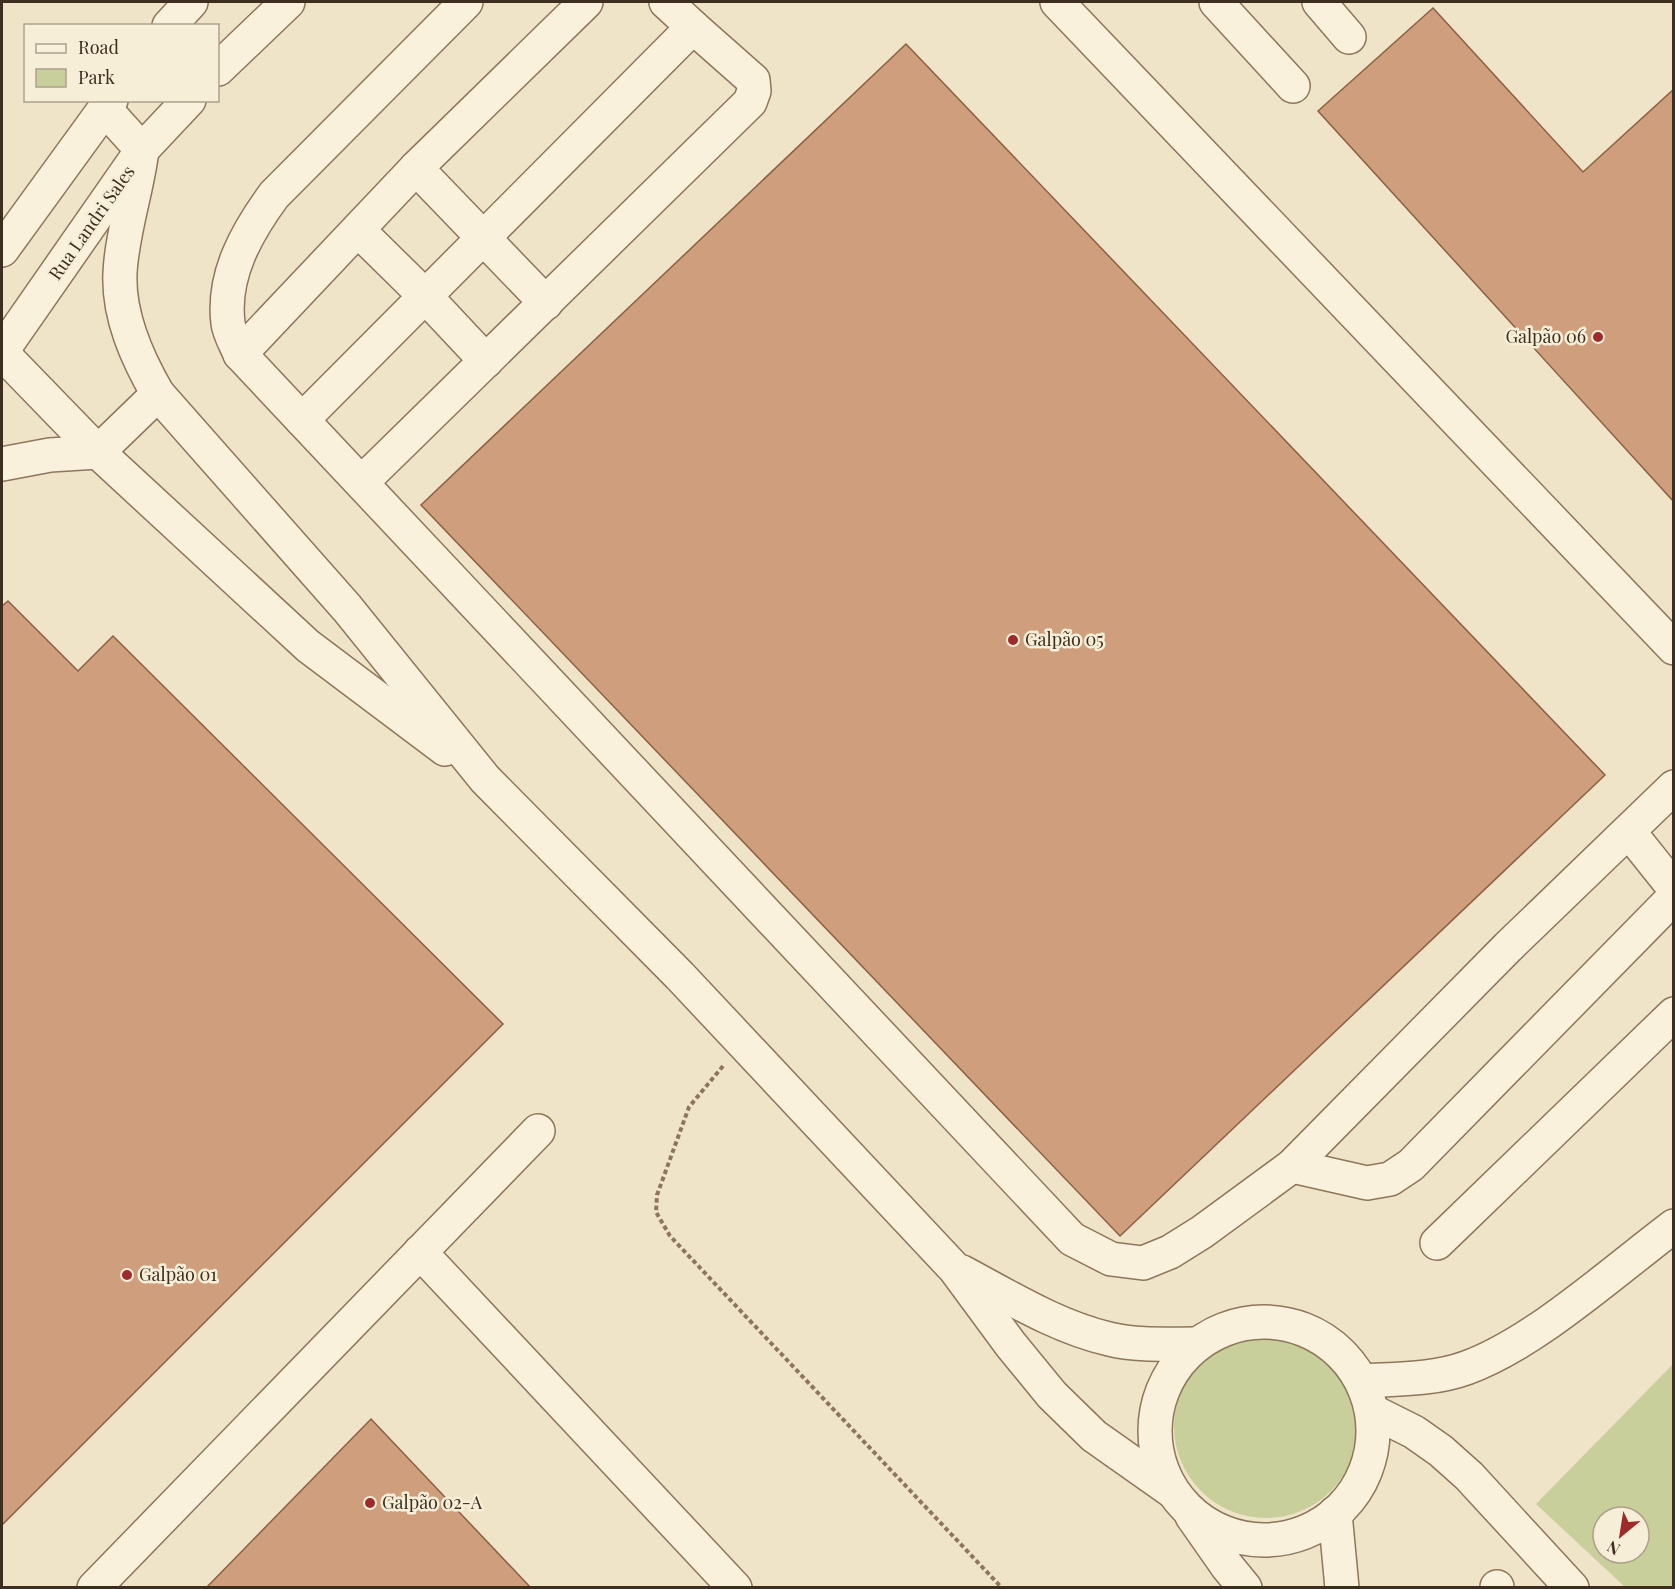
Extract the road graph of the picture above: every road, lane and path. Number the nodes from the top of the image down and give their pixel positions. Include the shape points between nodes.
1 (191, 2) edge
2 (288, 2) edge
3 (466, 2) edge
4 (585, 2) edge
5 (666, 2) edge
6 (1057, 2) edge
7 (1216, 2) edge
8 (1319, 2) edge
9 (171, 24) edge
10 (693, 27) junction
11 (1349, 37) dead end
12 (219, 68) edge
13 (1293, 86) dead end
14 (187, 102) edge
15 (108, 105) edge
16 (142, 150) junction
17 (416, 168) junction
18 (358, 230) junction
19 (481, 239) junction
20 (2, 250) edge
21 (425, 296) junction
22 (546, 303) junction
23 (2, 352) edge
24 (240, 354) junction
25 (486, 361) junction
26 (158, 394) junction
27 (302, 420) junction
28 (98, 452) junction
29 (2, 464) edge
30 (362, 482) junction
31 (1674, 648) edge
32 (485, 779) junction
33 (1674, 787) edge
34 (1630, 832) junction
35 (1674, 888) edge
36 (1674, 897) edge
37 (1674, 1014) edge
38 (742, 1042) junction
39 (537, 1131) dead end
40 (1292, 1166) junction
41 (1674, 1226) edge
42 (1437, 1243) dead end
43 (420, 1252) junction
44 (955, 1269) junction
45 (1196, 1344) junction
46 (1367, 1396) junction
47 (1180, 1500) junction
48 (1335, 1513) junction
49 (94, 1587) edge
50 (735, 1587) edge
51 (1002, 1587) edge
52 (1245, 1587) edge
53 (1342, 1587) edge
54 (1572, 1587) edge

1 - 9 street
2 - 12 street
3 - 24 street via 274,195 254,224 227,288 228,325
4 - 17 street
5 - 10 street
6 - 31 street
7 - 13 street
8 - 11 street
10 - 19 street
10 - 22 street via 753,80 750,102
14 - 16 street, Rua Landri Sales
15 - 16 street
15 - 20 street
16 - 23 street, Rua Landri Sales
16 - 26 street via 120,273 124,317 140,363
17 - 18 street
17 - 19 street
18 - 21 street
18 - 24 street
19 - 21 street
19 - 22 street
21 - 25 street
21 - 27 street
22 - 25 street
23 - 28 street
24 - 27 street
25 - 30 street
26 - 28 street
26 - 32 street via 347,608
27 - 30 street
28 - 29 street
28 - 32 street via 308,646
30 - 40 street via 1072,1239 1111,1259 1143,1263 1202,1232
32 - 38 street
33 - 34 street
34 - 35 street
34 - 40 street via 1508,947
36 - 40 street via 1411,1165 1390,1179 1367,1183
37 - 42 street
38 - 44 street
38 - 51 path via 689,1107 657,1196 656,1212 670,1236
39 - 43 street
41 - 46 street via 1536,1330 1498,1353 1466,1368
43 - 49 street
43 - 50 street
44 - 45 street via 1068,1326 1109,1340
44 - 47 street via 1052,1395 1094,1436
45 - 46 street via 1229,1326 1266,1321 1303,1328 1335,1348
45 - 47 street via 1171,1371 1159,1400 1154,1431 1159,1462
46 - 48 street via 1374,1439 1368,1467 1356,1492
46 - 54 street via 1470,1476
47 - 48 street via 1206,1524 1239,1537 1274,1540 1308,1532
47 - 52 street
48 - 53 street

